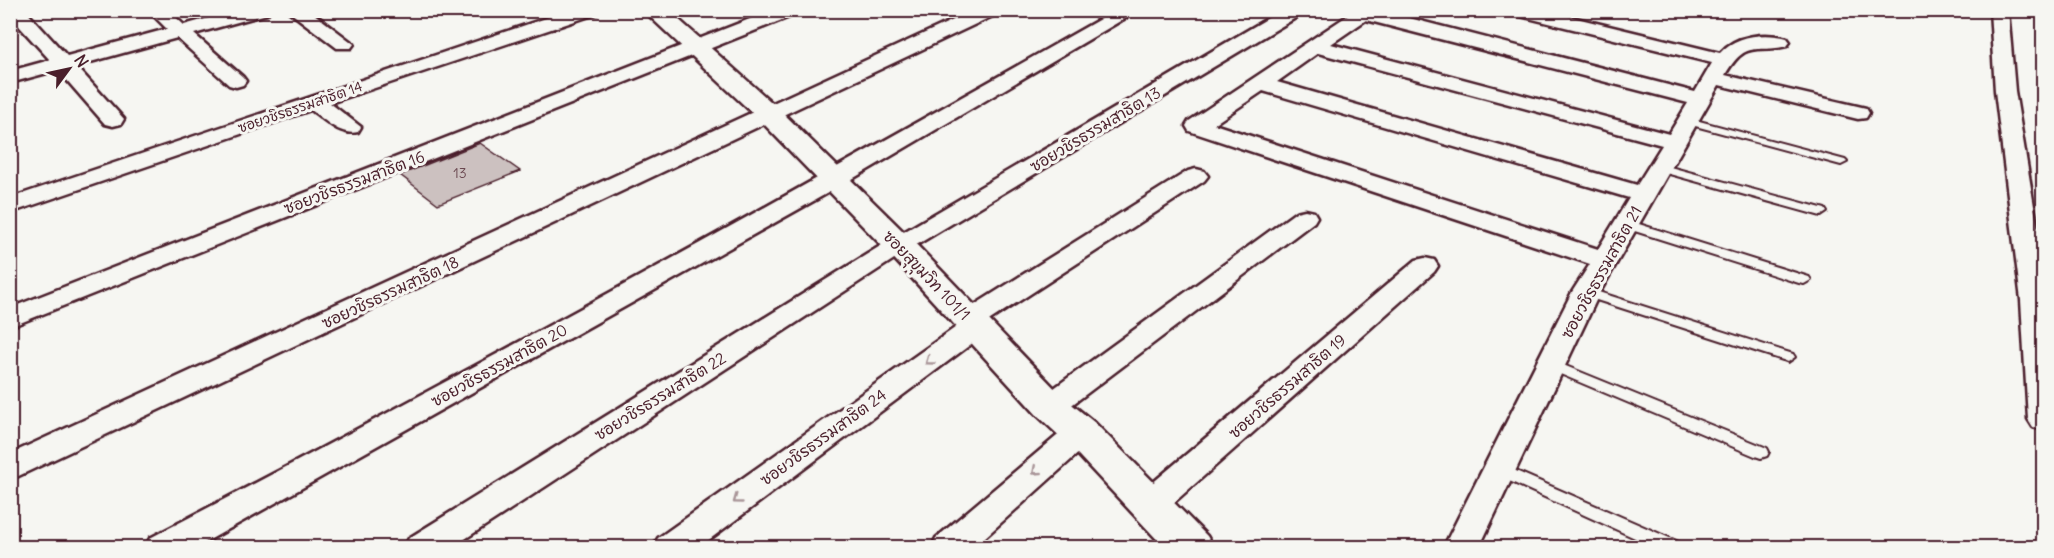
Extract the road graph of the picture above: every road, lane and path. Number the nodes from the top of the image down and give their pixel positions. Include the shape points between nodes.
1 (157, 10) edge
2 (261, 10) edge
3 (296, 10) edge
4 (590, 10) edge
5 (654, 10) edge
6 (791, 10) edge
7 (991, 10) edge
8 (1130, 10) edge
9 (1518, 10) edge
10 (1999, 10) edge
11 (1367, 12) edge
12 (24, 13) edge
13 (1291, 13) dead end
14 (181, 32) junction
15 (1780, 42) dead end
16 (344, 44) dead end
17 (1314, 46) junction
18 (697, 47) junction
19 (61, 63) junction
20 (10, 77) edge
21 (236, 81) dead end
22 (1259, 83) junction
23 (1700, 100) junction
24 (314, 102) junction
25 (1858, 113) dead end
26 (770, 115) junction
27 (113, 119) dead end
28 (350, 127) dead end
29 (1841, 162) dead end
30 (1659, 168) junction
31 (1196, 176) dead end
32 (834, 180) junction
33 (1644, 195) junction
34 (10, 206) edge
35 (1821, 212) dead end
36 (1305, 217) dead end
37 (1626, 224) junction
38 (899, 245) junction
39 (1605, 260) junction
40 (1425, 266) dead end
41 (1804, 280) dead end
42 (1586, 292) junction
43 (2039, 301) edge
44 (10, 318) edge
45 (973, 323) junction
46 (1788, 357) dead end
47 (1551, 365) junction
48 (1050, 406) junction
49 (2043, 419) edge
50 (1080, 433) junction
51 (1761, 452) dead end
52 (10, 468) edge
53 (1500, 470) junction
54 (1149, 505) junction
55 (163, 548) edge
56 (422, 548) edge
57 (671, 548) edge
58 (949, 548) edge
59 (1192, 548) edge
60 (1461, 548) edge
61 (1675, 548) edge

1 - 14 street
2 - 14 street
3 - 16 street
4 - 24 street, ซอยวชิรธรรมสาธิต 14
5 - 18 street, ซอยสุขุมวิท 101/1
6 - 18 street, ซอยวชิรธรรมสาธิต 16
7 - 26 street, ซอยวชิรธรรมสาธิต 18
8 - 32 street, ซอยวชิรธรรมสาธิต 20
9 - 23 street
10 - 43 street via 2005,91
11 - 17 street
11 - 23 street
12 - 19 street
13 - 38 street, ซอยวชิรธรรมสาธิต 13
14 - 19 street
14 - 21 street
15 - 23 street, ซอยวชิรธรรมสาธิต 21 via 1745,43 1731,50
17 - 22 street
17 - 23 street
18 - 26 street, ซอยสุขุมวิท 101/1
18 - 44 street, ซอยวชิรธรรมสาธิต 16
19 - 20 street
19 - 27 street
22 - 33 street
22 - 39 street via 1197,126
23 - 25 street
23 - 29 lane
23 - 30 street, ซอยวชิรธรรมสาธิต 21
24 - 28 street
24 - 34 street, ซอยวชิรธรรมสาธิต 14
26 - 32 street, ซอยสุขุมวิท 101/1
26 - 52 street, ซอยวชิรธรรมสาธิต 18
30 - 33 street, ซอยวชิรธรรมสาธิต 21
30 - 35 lane
31 - 45 street, ซอยวชิรธรรมสาธิต 24
32 - 38 street, ซอยสุขุมวิท 101/1
32 - 55 street, ซอยวชิรธรรมสาธิต 20
33 - 37 street, ซอยวชิรธรรมสาธิต 21
36 - 48 street
37 - 39 street, ซอยวชิรธรรมสาธิต 21
37 - 41 lane
38 - 45 street, ซอยสุขุมวิท 101/1
38 - 56 street, ซอยวชิรธรรมสาธิต 22
39 - 42 street, ซอยวชิรธรรมสาธิต 21
40 - 54 street, ซอยวชิรธรรมสาธิต 19
42 - 46 lane
42 - 47 street, ซอยวชิรธรรมสาธิต 21
43 - 49 street
45 - 48 street, ซอยสุขุมวิท 101/1
45 -> 57 street, ซอยวชิรธรรมสาธิต 24
47 - 51 lane
47 - 53 street, ซอยวชิรธรรมสาธิต 21
48 - 50 street, ซอยสุขุมวิท 101/1
50 - 54 street, ซอยสุขุมวิท 101/1
50 -> 58 street
53 - 60 street, ซอยวชิรธรรมสาธิต 21
53 - 61 lane
54 - 59 street, ซอยสุขุมวิท 101/1

